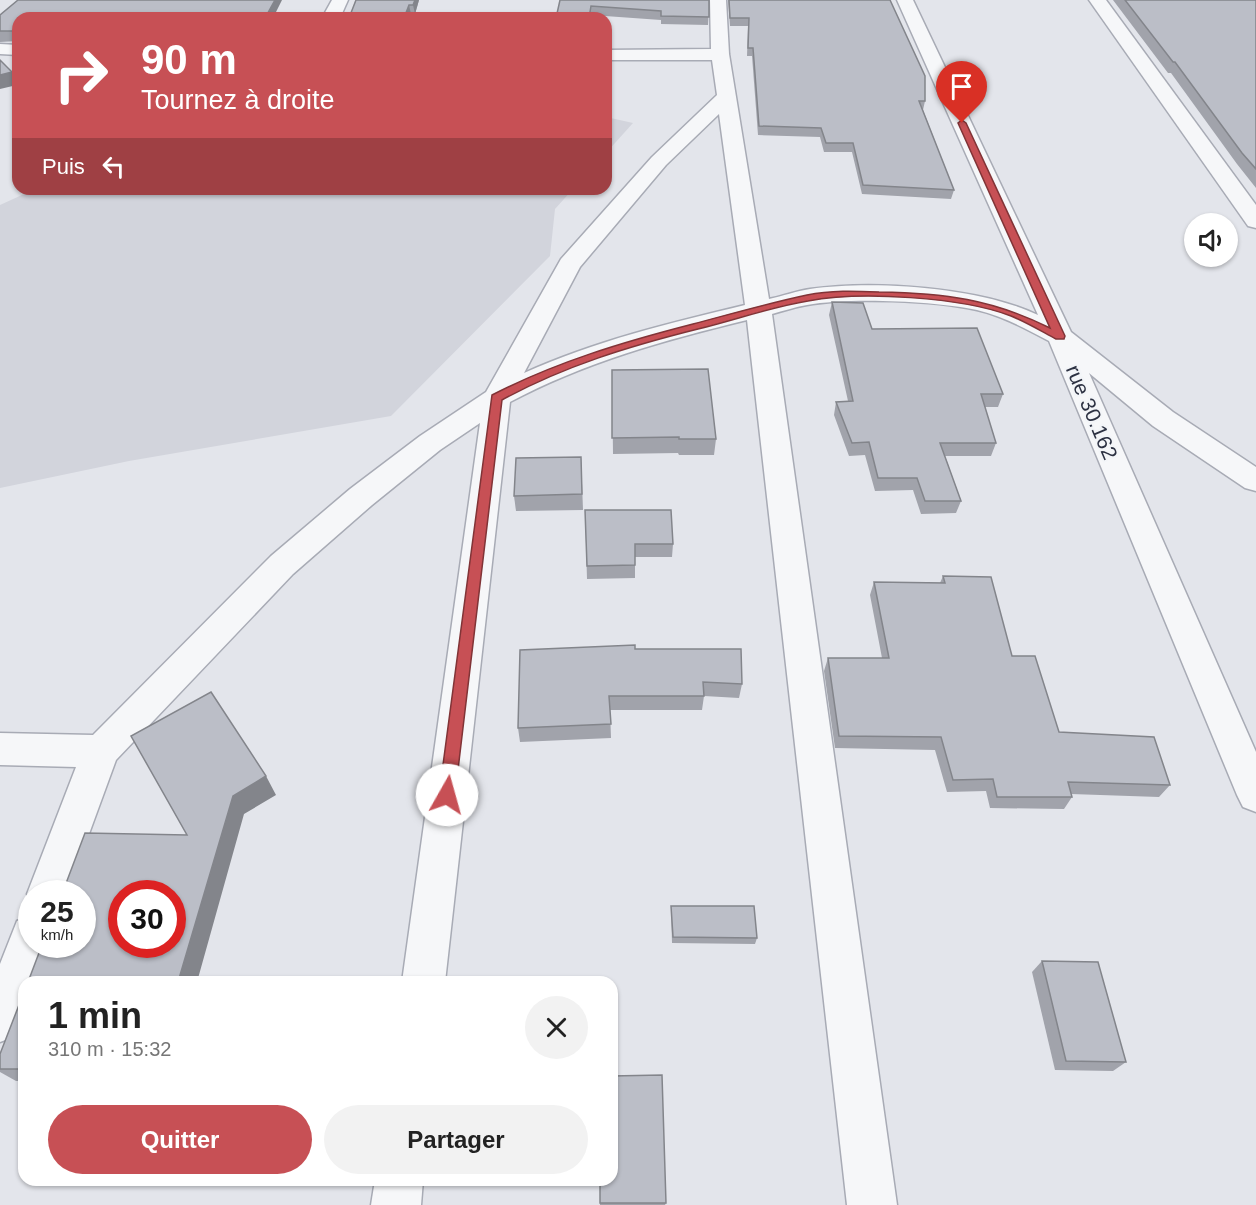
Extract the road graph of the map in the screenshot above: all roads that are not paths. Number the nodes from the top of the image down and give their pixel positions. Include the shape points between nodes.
1 (718, 0) edge
2 (905, 0) edge
3 (1097, 0) edge
4 (720, 54) junction
5 (612, 55) edge
6 (726, 98) junction
7 (1256, 222) edge
8 (758, 310) junction
9 (1060, 336) junction
10 (496, 398) junction
11 (1256, 481) edge
12 (0, 749) edge
13 (101, 751) junction
14 (1256, 795) edge
15 (52, 880) edge
16 (24, 958) edge
17 (425, 976) edge
18 (0, 1020) edge
19 (398, 1186) edge
20 (396, 1205) edge
21 (872, 1205) edge

1 - 4 street
2 - 9 street, rue 30.162
3 - 7 street
4 - 5 street
4 - 6 street
6 - 8 street
6 - 10 street via 659,161 569,264
8 - 9 street via 809,297 924,296 980,303 1015,314
8 - 10 street via 615,348 535,378
8 - 21 street
9 - 11 street via 1163,419
9 - 14 street, rue 30.162
10 - 13 street via 430,443 282,565
10 - 17 street
12 - 13 street
13 - 15 street
16 - 18 street
19 - 20 street

